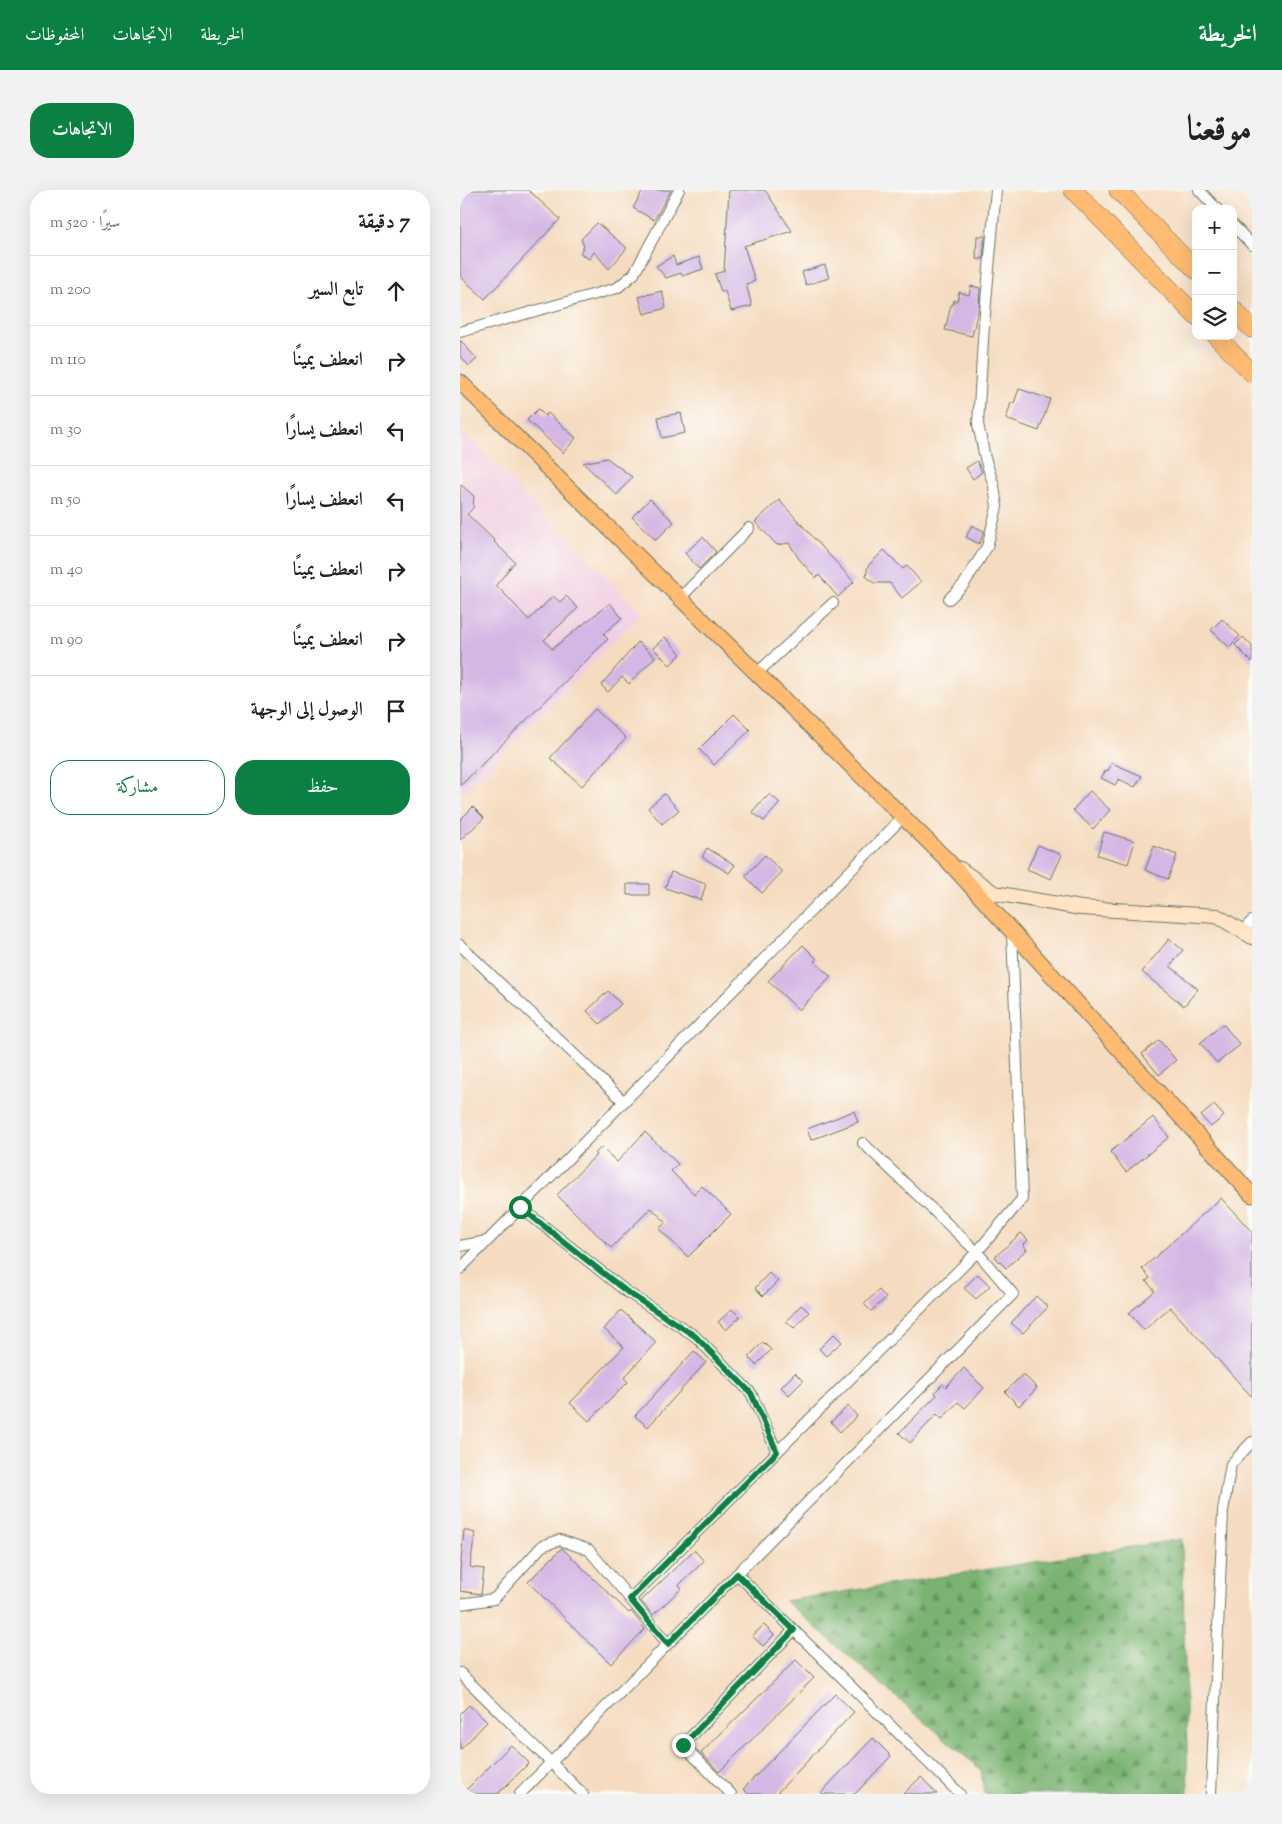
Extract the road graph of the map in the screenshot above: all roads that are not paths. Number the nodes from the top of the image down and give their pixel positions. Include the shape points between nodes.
1 (679, 190) edge
2 (996, 190) edge
3 (1073, 190) edge
4 (1118, 190) edge
5 (1199, 190) edge
6 (1213, 205) edge
7 (1237, 229) edge
8 (1252, 245) edge
9 (1192, 266) edge
10 (1192, 312) edge
11 (1237, 313) edge
12 (1252, 329) edge
13 (460, 332) edge
14 (1220, 340) edge
15 (1252, 374) edge
16 (460, 382) edge
17 (749, 528) dead end
18 (680, 598) junction
19 (949, 599) dead end
20 (833, 603) dead end
21 (757, 673) junction
22 (904, 817) junction
23 (947, 860) junction
24 (1249, 930) edge
25 (1012, 932) junction
26 (460, 945) edge
27 (624, 1102) junction
28 (863, 1143) dead end
29 (1252, 1195) edge
30 (520, 1207) junction
31 (487, 1241) junction
32 (460, 1246) edge
33 (977, 1252) junction
34 (460, 1269) edge
35 (1252, 1442) edge
36 (777, 1452) junction
37 (737, 1574) junction
38 (630, 1599) junction
39 (460, 1604) edge
40 (794, 1630) junction
41 (668, 1644) junction
42 (460, 1673) edge
43 (551, 1762) junction
44 (520, 1794) edge
45 (583, 1794) edge
46 (731, 1794) edge
47 (960, 1794) edge
48 (1211, 1794) edge

1 - 13 street via 634,274 617,288
2 - 19 street via 978,424 997,506 987,547 964,584
3 - 10 highway
4 - 9 highway
5 - 6 street
7 - 8 street
11 - 12 highway
14 - 15 highway
16 - 18 main road
17 - 18 street
18 - 21 main road
20 - 21 street
21 - 22 main road
22 - 23 main road
22 - 27 street
23 - 24 street via 994,893 1081,908 1217,916
23 - 25 main road
25 - 29 main road
25 - 33 street via 1022,1199
26 - 27 street
27 - 30 street
28 - 33 street
30 - 31 street
30 - 36 street via 627,1292 695,1336 751,1393
31 - 32 street
31 - 34 street
33 - 36 street
33 - 37 street via 1013,1294
35 - 48 street via 1231,1464 1223,1512
36 - 38 street
37 - 40 street
37 - 41 street
38 - 39 street via 589,1550 560,1540 542,1546 494,1599
38 - 41 street
40 - 46 street via 683,1745
40 - 47 street
41 - 43 street
42 - 43 street
43 - 44 street
43 - 45 street

